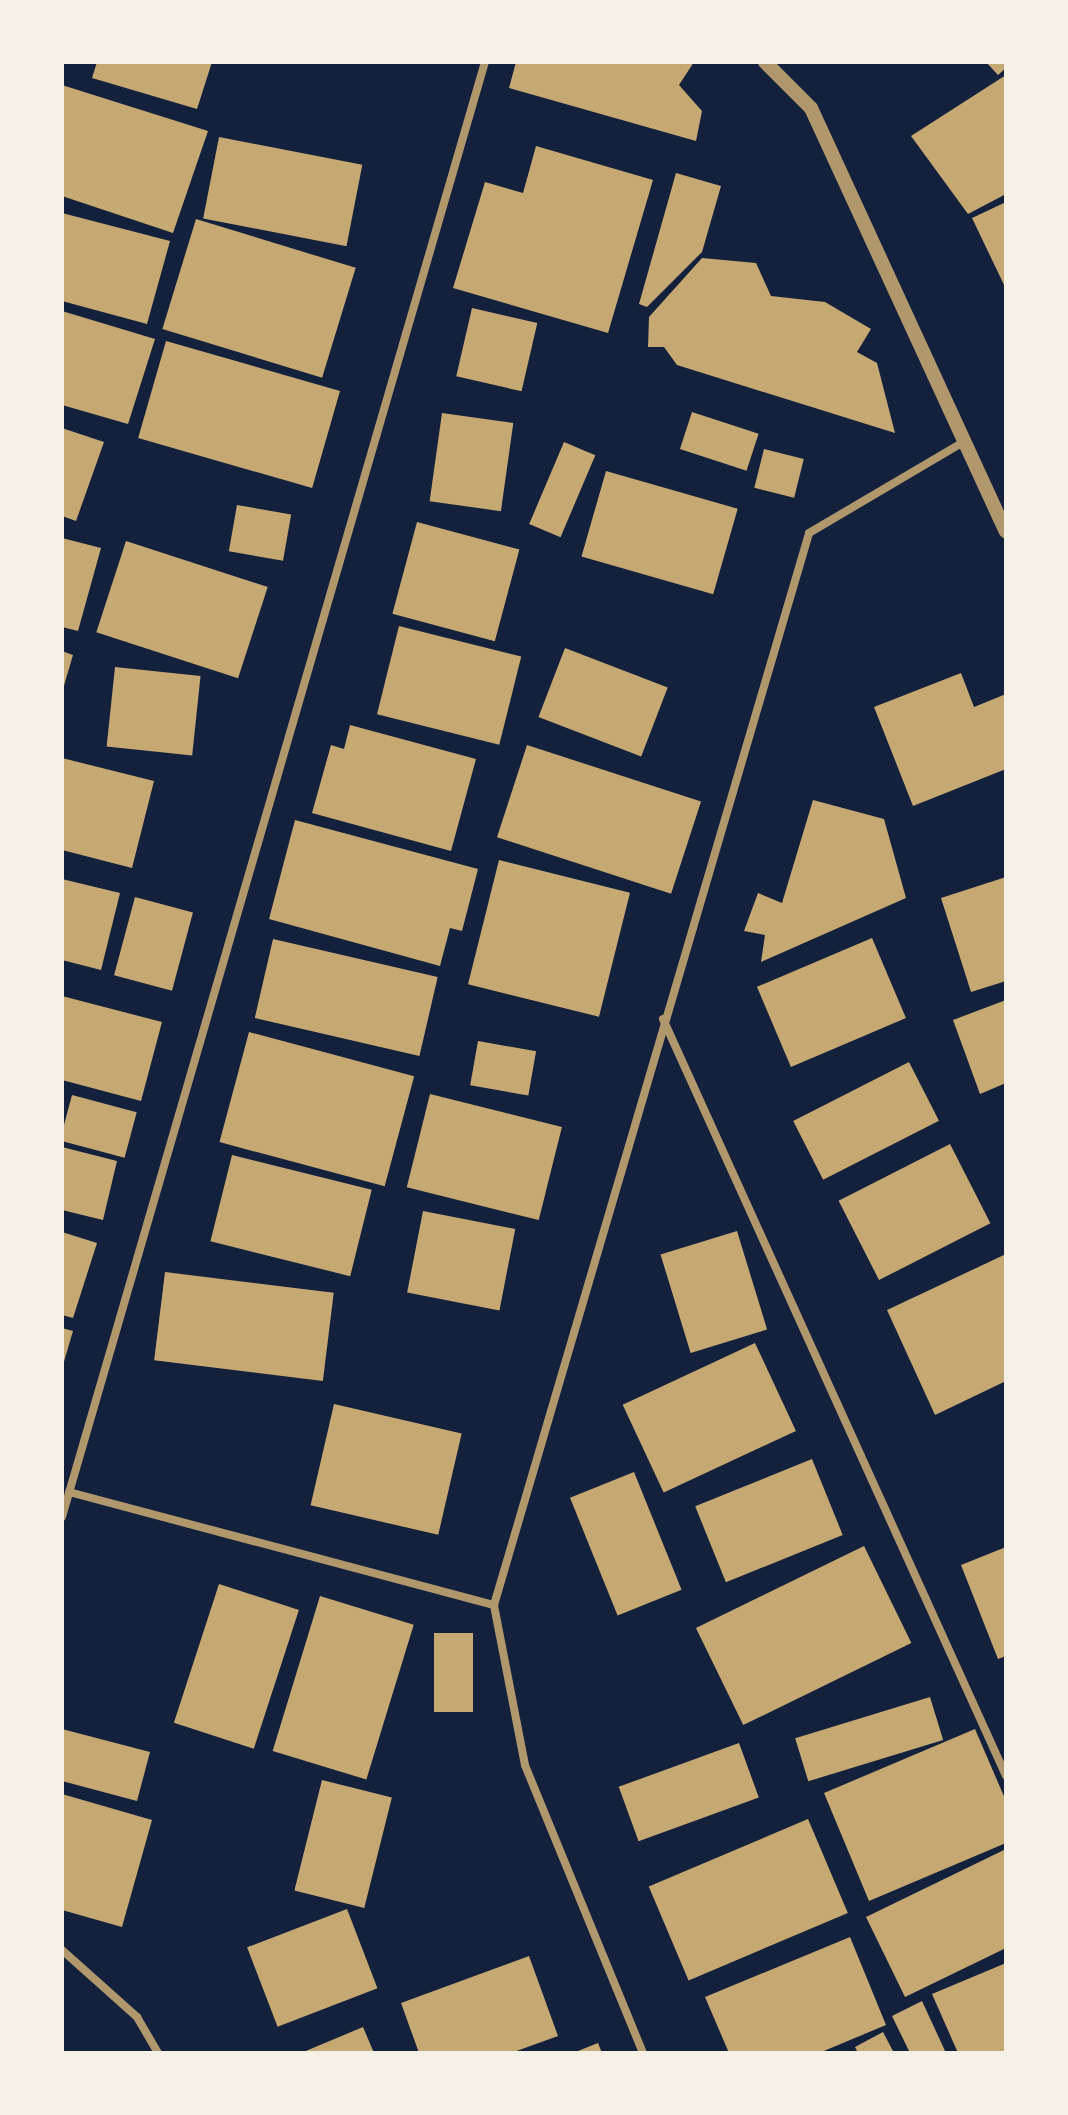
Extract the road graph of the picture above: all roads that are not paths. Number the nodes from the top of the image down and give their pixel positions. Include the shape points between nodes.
1 (485, 62) edge
2 (765, 62) edge
3 (966, 441) junction
4 (1006, 531) edge
5 (663, 1018) junction
6 (69, 1492) junction
7 (62, 1517) edge
8 (494, 1605) junction
9 (1006, 1776) edge
10 (62, 1950) edge
11 (158, 2053) edge
12 (643, 2053) edge

1 - 6 street
2 - 3 street via 811,108
3 - 4 street
3 - 5 street via 809,533
5 - 8 street
5 - 9 street
6 - 7 street
6 - 8 street
8 - 12 street via 525,1765
10 - 11 street via 137,2017

